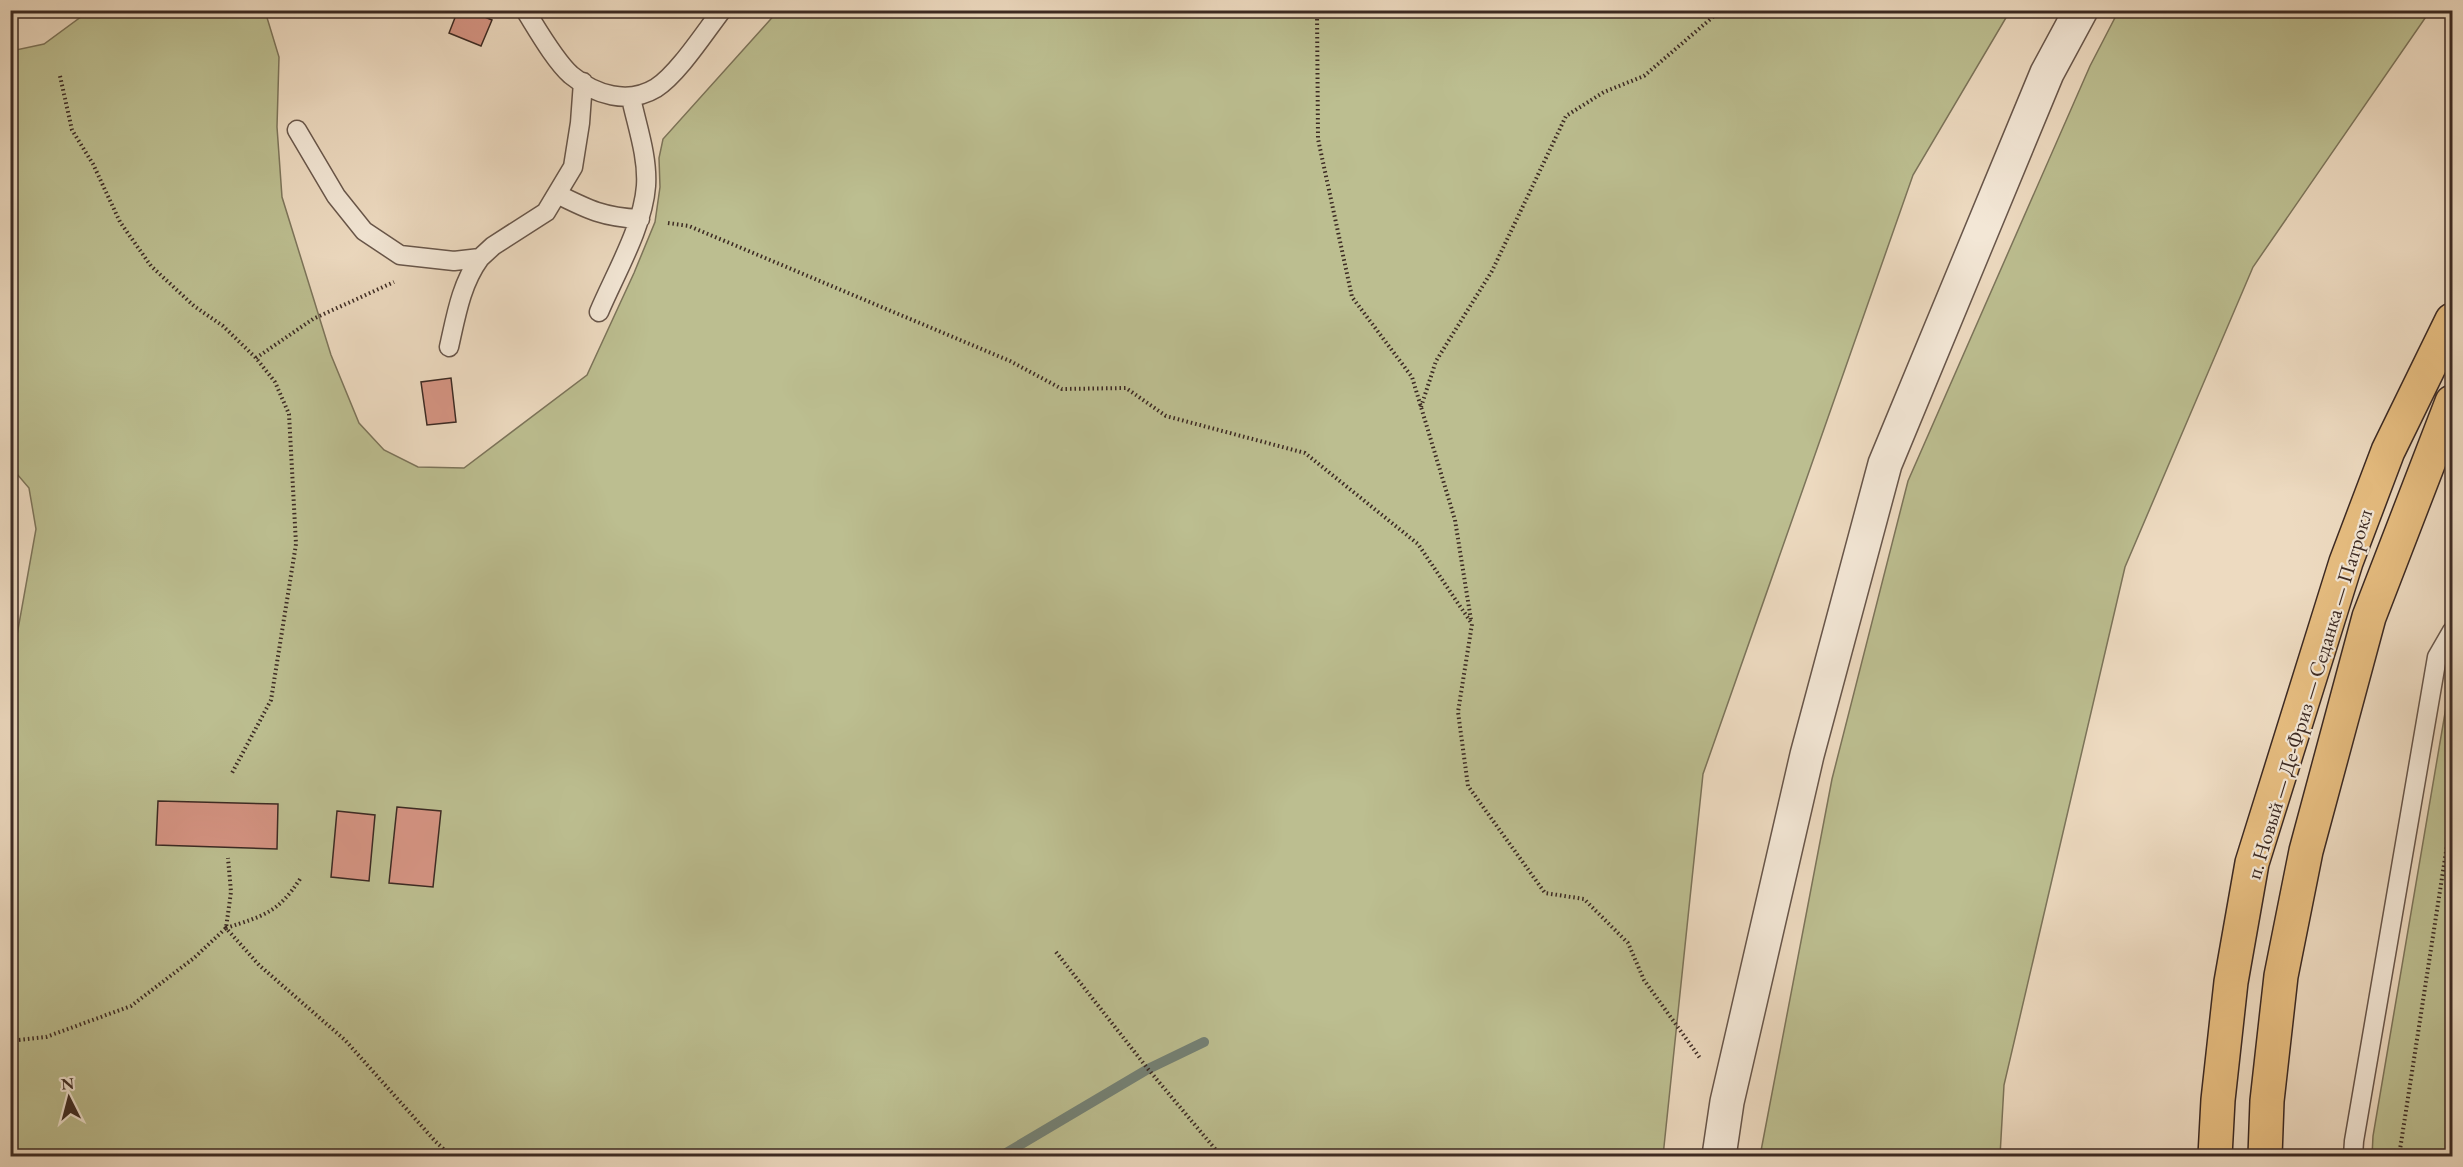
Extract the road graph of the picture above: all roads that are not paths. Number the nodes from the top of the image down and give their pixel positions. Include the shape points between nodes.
1 (525, 10) edge
2 (722, 10) edge
3 (2081, 10) edge
4 (584, 82) junction
5 (631, 98) junction
6 (297, 130) dead end
7 (557, 194) junction
8 (640, 219) junction
9 (480, 258) junction
10 (598, 312) dead end
11 (2452, 320) edge
12 (449, 347) dead end
13 (2452, 402) edge
14 (2452, 631) edge
15 (1719, 1156) edge
16 (2215, 1156) edge
17 (2265, 1156) edge
18 (2353, 1156) edge

1 - 4 lane via 571,74
2 - 5 lane via 657,88
3 - 15 street via 2047,73 1885,464 1807,755 1729,1093
4 - 5 lane via 600,93
4 - 7 lane via 573,167
5 - 8 lane via 646,184
6 - 9 lane via 336,196 364,231 400,255 454,261
7 - 8 lane via 612,218
7 - 9 lane via 546,212
8 - 10 lane
9 - 12 lane via 463,291
11 - 16 highway, п. Новый — Де-Фриз — Седанка — Патрокл via 2388,451 2346,562 2252,863 2231,982
13 - 17 highway, п. Новый — Де-Фриз — Седанка — Патрокл via 2369,617 2306,851 2281,976
14 - 18 lane via 2437,657

